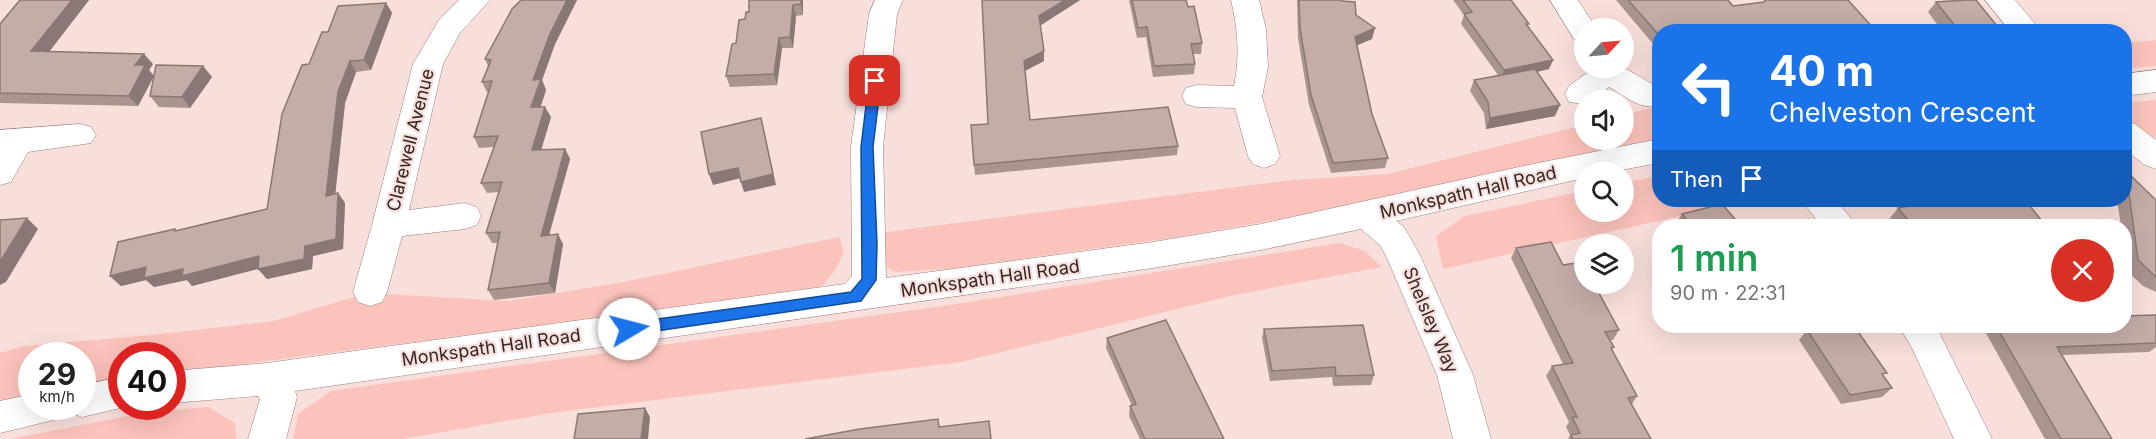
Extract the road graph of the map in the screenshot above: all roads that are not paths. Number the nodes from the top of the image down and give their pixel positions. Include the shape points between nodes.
1 (476, 0) edge
2 (889, 0) edge
3 (1245, 0) edge
4 (1564, 0) edge
5 (1999, 0) edge
6 (1575, 18) edge
7 (2021, 24) edge
8 (1598, 78) edge
9 (1620, 78) edge
10 (2156, 81) edge
11 (2132, 84) edge
12 (1584, 90) edge
13 (1197, 96) dead end
14 (1247, 97) junction
15 (1650, 97) dead end
16 (80, 135) dead end
17 (2132, 138) edge
18 (9, 142) edge
19 (1652, 152) edge
20 (1264, 156) dead end
21 (2156, 157) edge
22 (0, 173) edge
23 (465, 216) dead end
24 (1367, 216) junction
25 (389, 225) junction
26 (369, 292) dead end
27 (855, 297) junction
28 (1921, 333) edge
29 (267, 379) junction
30 (186, 386) edge
31 (18, 413) edge
32 (0, 417) edge
33 (267, 439) edge
34 (1472, 439) edge
35 (1973, 439) edge

1 - 25 street, Clarewell Avenue via 449,27 428,64
2 - 27 street via 883,14 867,147 869,280
3 - 14 street via 1252,29 1253,67
4 - 6 street
5 - 7 street
8 - 12 street
9 - 15 street
10 - 11 street
13 - 14 street
14 - 20 street
16 - 18 street
17 - 21 street
18 - 22 street
19 - 24 street, Monkspath Hall Road
23 - 25 street, Clarewell Avenue
24 - 27 street, Monkspath Hall Road via 1153,255
24 - 34 street, Shelsley Way via 1392,236 1403,255 1455,375
25 - 26 street, Clarewell Avenue
27 - 29 street, Monkspath Hall Road
28 - 35 street
29 - 30 street, Monkspath Hall Road
29 - 33 street via 279,397
31 - 32 street

